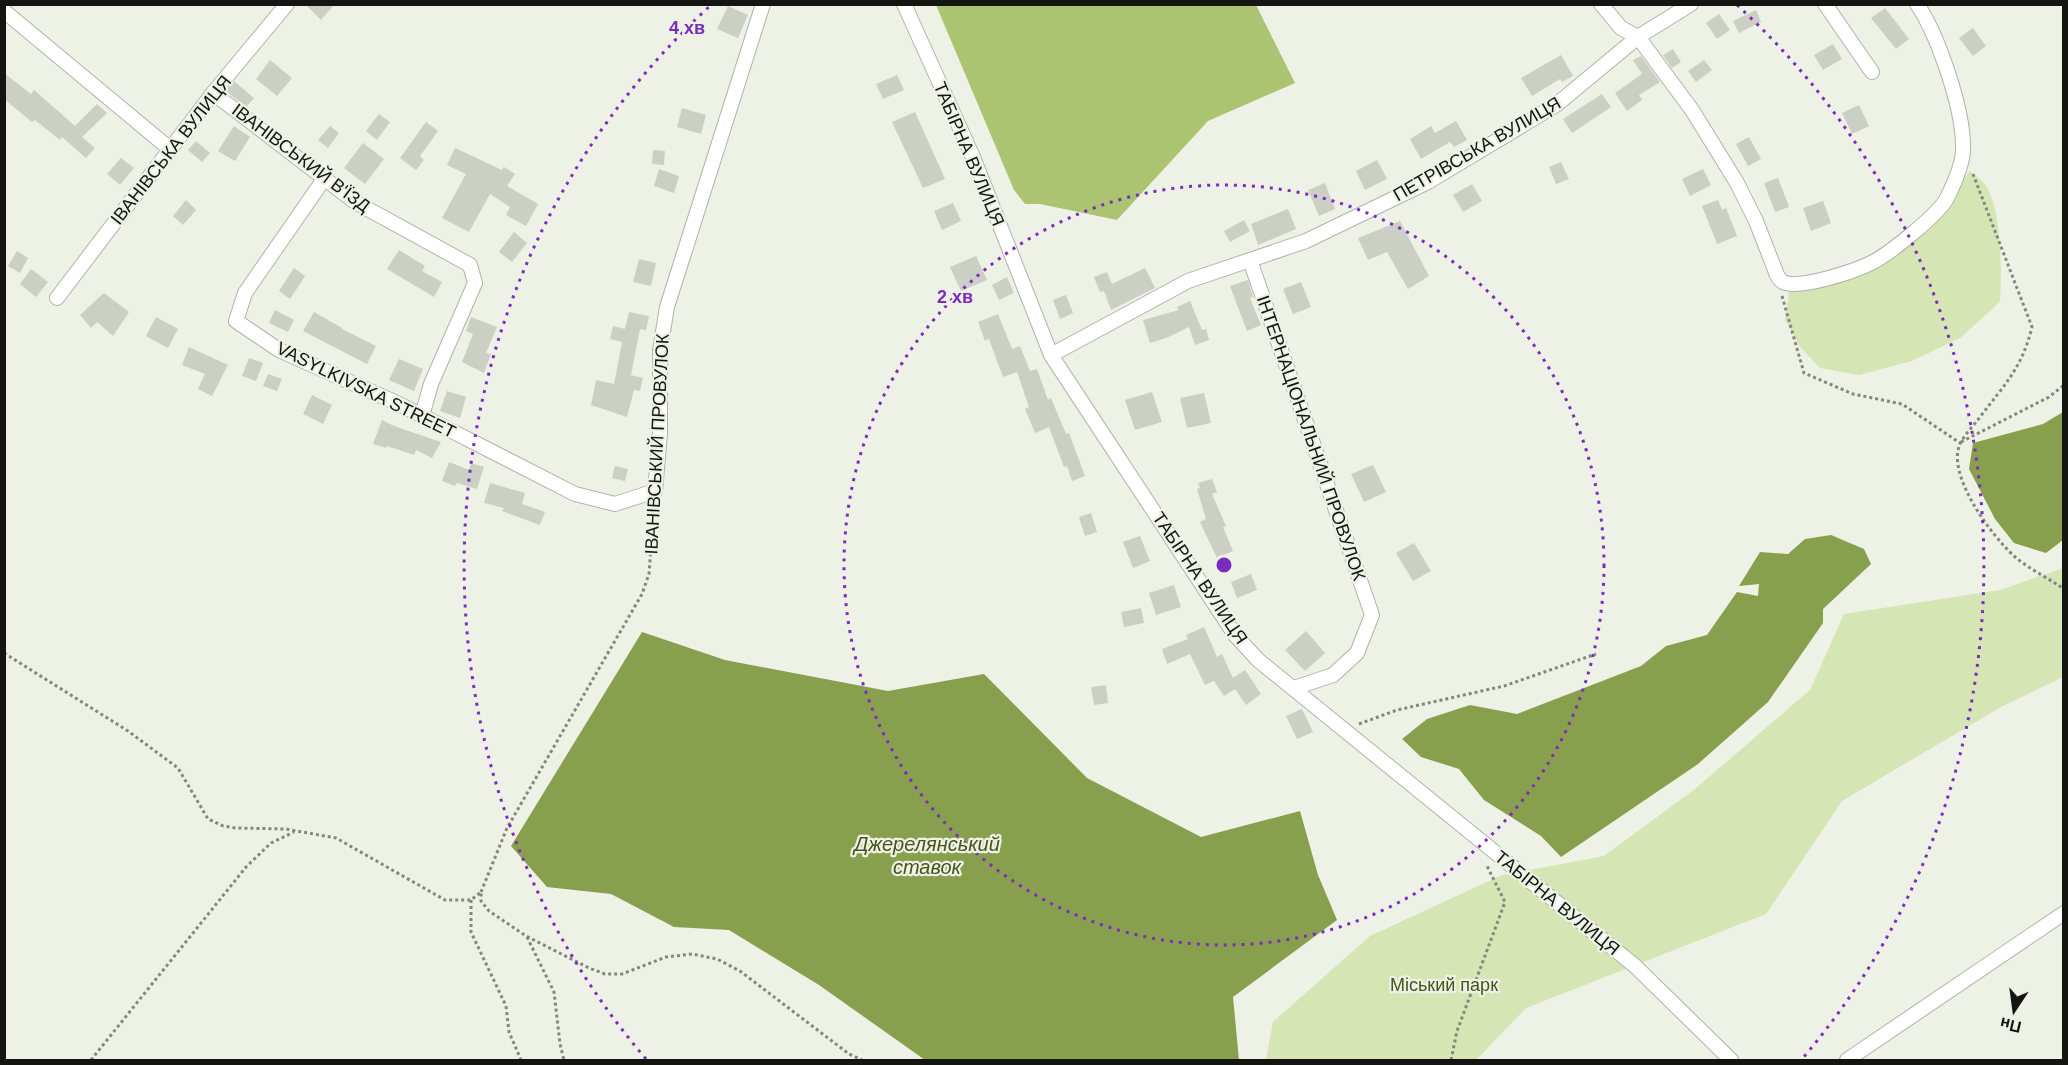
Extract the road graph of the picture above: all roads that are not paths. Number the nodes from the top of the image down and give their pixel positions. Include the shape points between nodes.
1 (287, 4) edge
2 (763, 4) edge
3 (904, 4) edge
4 (1601, 4) edge
5 (1691, 4) edge
6 (1825, 4) edge
7 (1917, 4) edge
8 (4, 11) edge
9 (1638, 36) junction
10 (1872, 72) dead end
11 (213, 93) junction
12 (170, 149) junction
13 (324, 179) junction
14 (1250, 260) junction
15 (57, 298) dead end
16 (1051, 355) junction
17 (422, 416) junction
18 (655, 491) joint
19 (1294, 688) junction
20 (2064, 913) edge
21 (1731, 1060) edge
22 (1846, 1060) edge

1 - 11 street, ІВАНІВСЬКА ВУЛИЦЯ
2 - 18 street, ІВАНІВСЬКИЙ ПРОВУЛОК via 667,307 660,350
3 - 16 street, ТАБІРНА ВУЛИЦЯ via 973,157
4 - 9 street via 1621,28
5 - 9 street, ПЕТРІВСЬКА ВУЛИЦЯ
6 - 10 street
7 - 9 street via 1955,93 1964,148 1946,201 1910,236 1872,263 1804,284 1790,284 1777,275 1737,183 1692,110
8 - 12 street
9 - 14 street, ПЕТРІВСЬКА ВУЛИЦЯ via 1556,105 1428,182 1306,241
11 - 12 street, ІВАНІВСЬКА ВУЛИЦЯ
11 - 13 street, ІВАНІВСЬКИЙ В'ЇЗД
12 - 15 street, ІВАНІВСЬКА ВУЛИЦЯ
13 - 17 street, ІВАНІВСЬКИЙ В'ЇЗД via 355,202 470,265 475,283 431,384
13 - 17 street, VASYLKIVSKA STREET via 245,293 236,321 279,350
14 - 16 street, ПЕТРІВСЬКА ВУЛИЦЯ via 1188,281
14 - 19 street, ІНТЕРНАЦІОНАЛЬНИЙ ПРОВУЛОК via 1372,615 1357,653 1334,675
16 - 19 street, ТАБІРНА ВУЛИЦЯ via 1234,635
17 - 18 street, VASYLKIVSKA STREET via 575,494 615,504
19 - 21 street, ТАБІРНА ВУЛИЦЯ via 1635,966
20 - 22 street

